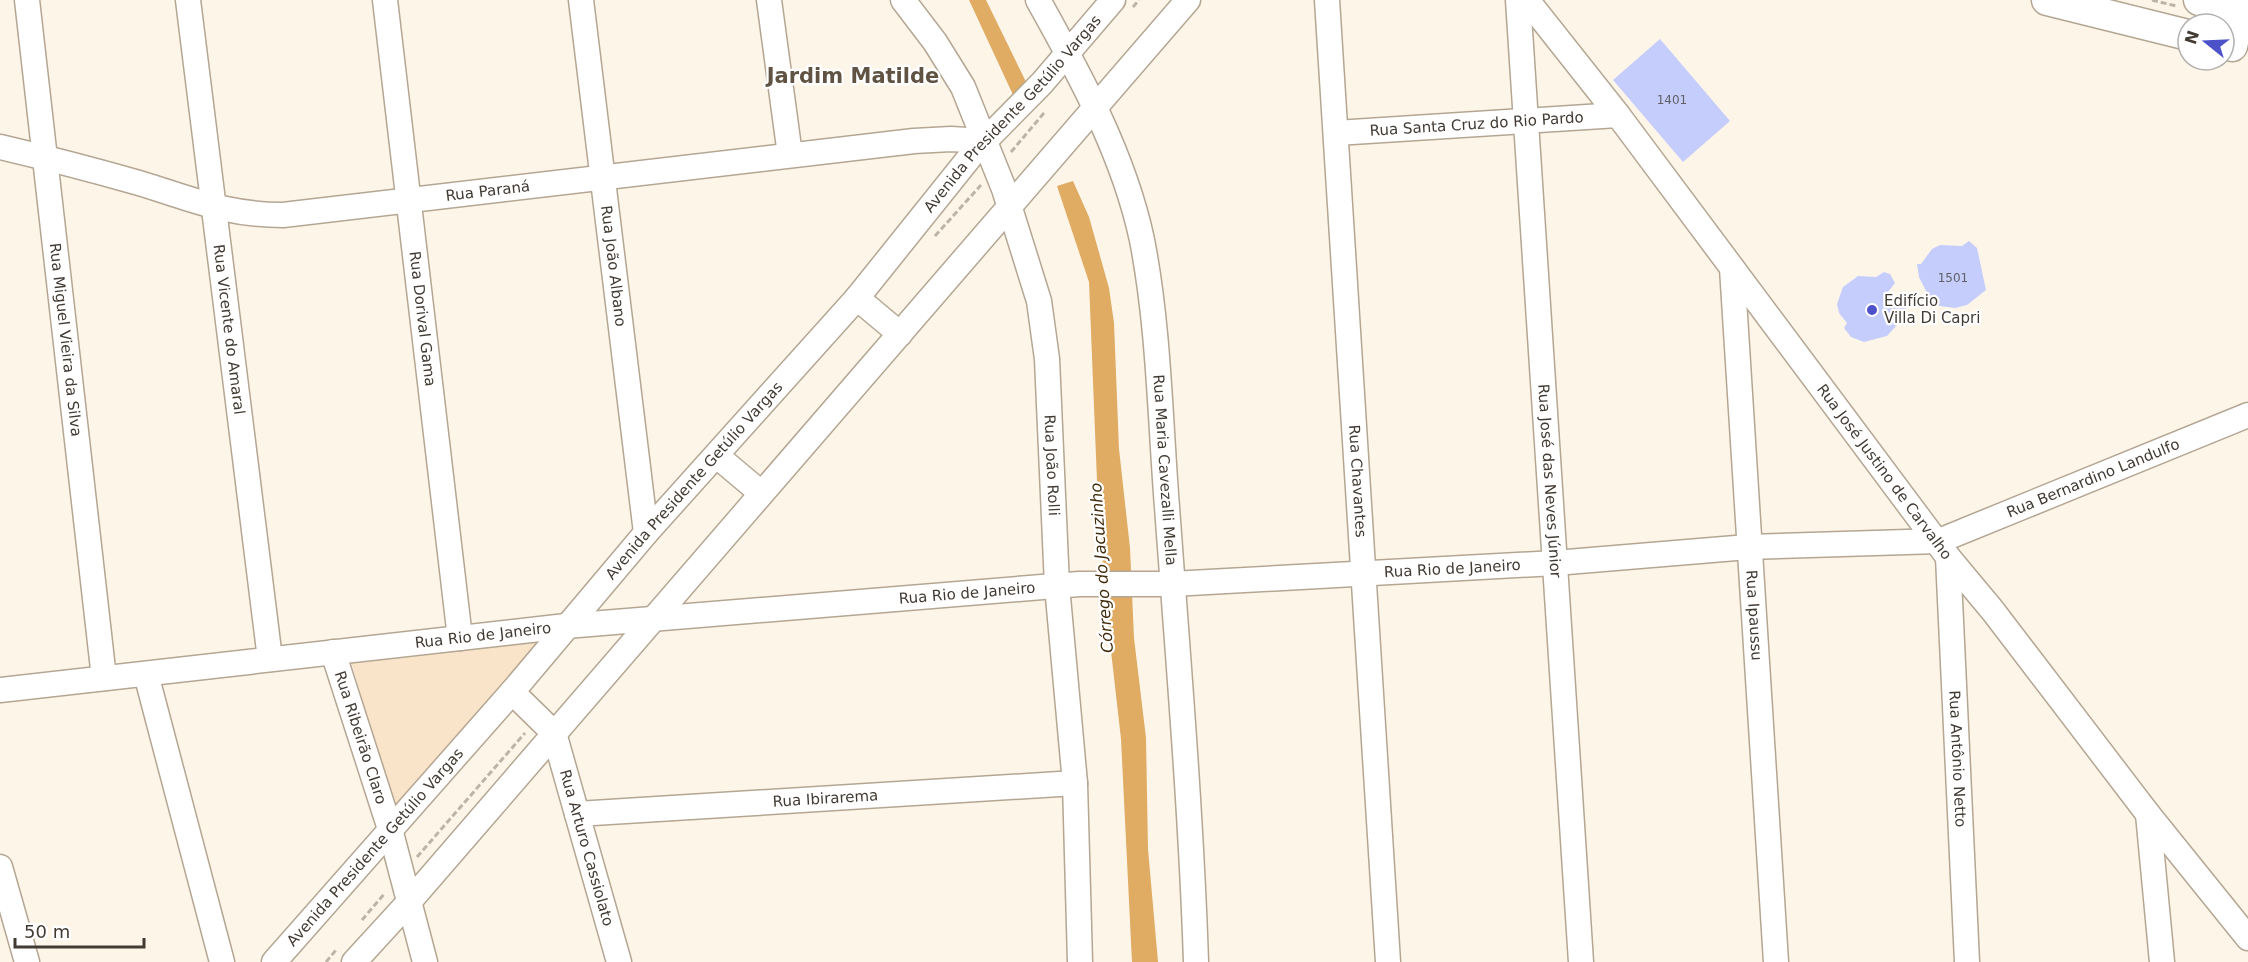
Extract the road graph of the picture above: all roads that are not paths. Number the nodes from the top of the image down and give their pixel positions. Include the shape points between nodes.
1 (27, 0) edge
2 (188, 0) edge
3 (385, 0) edge
4 (581, 0) edge
5 (769, 0) edge
6 (903, 0) edge
7 (1038, 0) edge
8 (1113, 0) edge
9 (1188, 0) edge
10 (1327, 0) edge
11 (1518, 0) edge
12 (1527, 0) edge
13 (2047, 0) edge
14 (2199, 0) edge
15 (2110, 8) edge
16 (2244, 11) edge
17 (2176, 31) edge
18 (2236, 42) edge
19 (1068, 54) junction
20 (1094, 107) junction
21 (1618, 115) junction
22 (1526, 121) junction
23 (1336, 133) junction
24 (984, 141) junction
25 (0, 147) edge
26 (790, 155) junction
27 (44, 157) junction
28 (603, 177) junction
29 (408, 200) junction
30 (1008, 207) junction
31 (213, 208) junction
32 (1732, 268) junction
33 (857, 298) junction
34 (900, 334) junction
35 (2248, 415) edge
36 (717, 456) junction
37 (761, 493) junction
38 (646, 533) junction
39 (1749, 547) junction
40 (1943, 549) junction
41 (1555, 563) junction
42 (1364, 574) junction
43 (1161, 584) junction
44 (1068, 585) junction
45 (651, 619) junction
46 (566, 626) junction
47 (460, 638) junction
48 (333, 652) junction
49 (270, 659) junction
50 (146, 674) junction
51 (104, 678) junction
52 (0, 690) edge
53 (512, 692) junction
54 (554, 733) junction
55 (1075, 783) junction
56 (577, 814) junction
57 (2148, 814) junction
58 (390, 829) junction
59 (0, 867) edge
60 (409, 902) junction
61 (2248, 938) edge
62 (27, 962) edge
63 (222, 962) edge
64 (274, 962) edge
65 (354, 962) edge
66 (425, 962) edge
67 (619, 962) edge
68 (1080, 962) edge
69 (1196, 962) edge
70 (1388, 962) edge
71 (1581, 962) edge
72 (1776, 962) edge
73 (1967, 962) edge
74 (2162, 962) edge

1 - 27 street, Rua Miguel Vieira da Silva
2 - 31 street, Rua Vicente do Amaral
3 - 29 street, Rua Dorival Gama
4 - 28 street, Rua João Albano
5 - 26 street
6 - 24 street, Rua João Rolli via 963,87
7 - 19 street, Rua Maria Cavezalli Mella
8 - 19 street, Avenida Presidente Getúlio Vargas
9 - 20 street
10 - 23 street, Rua Chavantes
11 - 22 street, Rua José das Neves Júnior
12 - 21 street, Rua José Justino de Carvalho
13 - 15 main road
14 - 16 main road
15 - 17 main road
16 - 18 main road
19 - 20 street, Rua Maria Cavezalli Mella
19 - 24 street, Avenida Presidente Getúlio Vargas
20 - 30 street
20 - 43 street, Rua Maria Cavezalli Mella via 1121,172 1142,239 1152,311
21 - 22 street, Rua Santa Cruz do Rio Pardo
21 - 32 street, Rua José Justino de Carvalho
22 - 23 street, Rua Santa Cruz do Rio Pardo
22 - 41 street, Rua José das Neves Júnior
23 - 42 street, Rua Chavantes
24 - 26 street, Rua Paraná via 933,140
24 - 30 street, Rua João Rolli
24 - 33 street, Avenida Presidente Getúlio Vargas
25 - 27 street, Rua Paraná
26 - 28 street, Rua Paraná
27 - 31 street, Rua Paraná
27 - 51 street, Rua Miguel Vieira da Silva
28 - 29 street, Rua Paraná
28 - 38 street, Rua João Albano
29 - 31 street, Rua Paraná via 283,215 247,215
29 - 47 street, Rua Dorival Gama
30 - 34 street
30 - 44 street, Rua João Rolli via 1040,300
31 - 49 street, Rua Vicente do Amaral
32 - 39 street, Rua Ipaussu
32 - 40 street, Rua José Justino de Carvalho
33 - 34 street
33 - 36 street, Avenida Presidente Getúlio Vargas
34 - 37 street
35 - 40 street, Rua Bernardino Landulfo
36 - 37 street
36 - 38 street, Avenida Presidente Getúlio Vargas
37 - 45 street
38 - 46 street, Avenida Presidente Getúlio Vargas
39 - 40 street, Rua Rio de Janeiro
39 - 41 street, Rua Rio de Janeiro
39 - 72 street, Rua Ipaussu
40 - 57 street, Rua José Justino de Carvalho
40 - 73 street, Rua Antônio Netto
41 - 42 street, Rua Rio de Janeiro
41 - 71 street, Rua José das Neves Júnior
42 - 43 street, Rua Rio de Janeiro
42 - 70 street, Rua Chavantes
43 - 44 street, Rua Rio de Janeiro
43 - 69 street, Rua Maria Cavezalli Mella
44 - 45 street, Rua Rio de Janeiro
44 - 55 street, Rua João Rolli
45 - 46 street, Rua Rio de Janeiro
45 - 54 street
46 - 47 street, Rua Rio de Janeiro
46 - 53 street, Avenida Presidente Getúlio Vargas
47 - 48 street, Rua Rio de Janeiro
48 - 49 street, Rua Rio de Janeiro
48 - 58 street, Rua Ribeirão Claro
49 - 50 street, Rua Rio de Janeiro
50 - 51 street, Rua Rio de Janeiro
50 - 63 street
51 - 52 street, Rua Rio de Janeiro
53 - 54 street
53 - 58 street, Avenida Presidente Getúlio Vargas
54 - 56 street, Rua Arturo Cassiolato
54 - 60 street
55 - 56 street, Rua Ibirarema
55 - 68 street, Rua João Rolli
56 - 67 street, Rua Arturo Cassiolato
57 - 61 street, Rua José Justino de Carvalho
57 - 74 street
58 - 60 street, Rua Ribeirão Claro
58 - 64 street, Avenida Presidente Getúlio Vargas
59 - 62 street
60 - 65 street
60 - 66 street, Rua Ribeirão Claro

